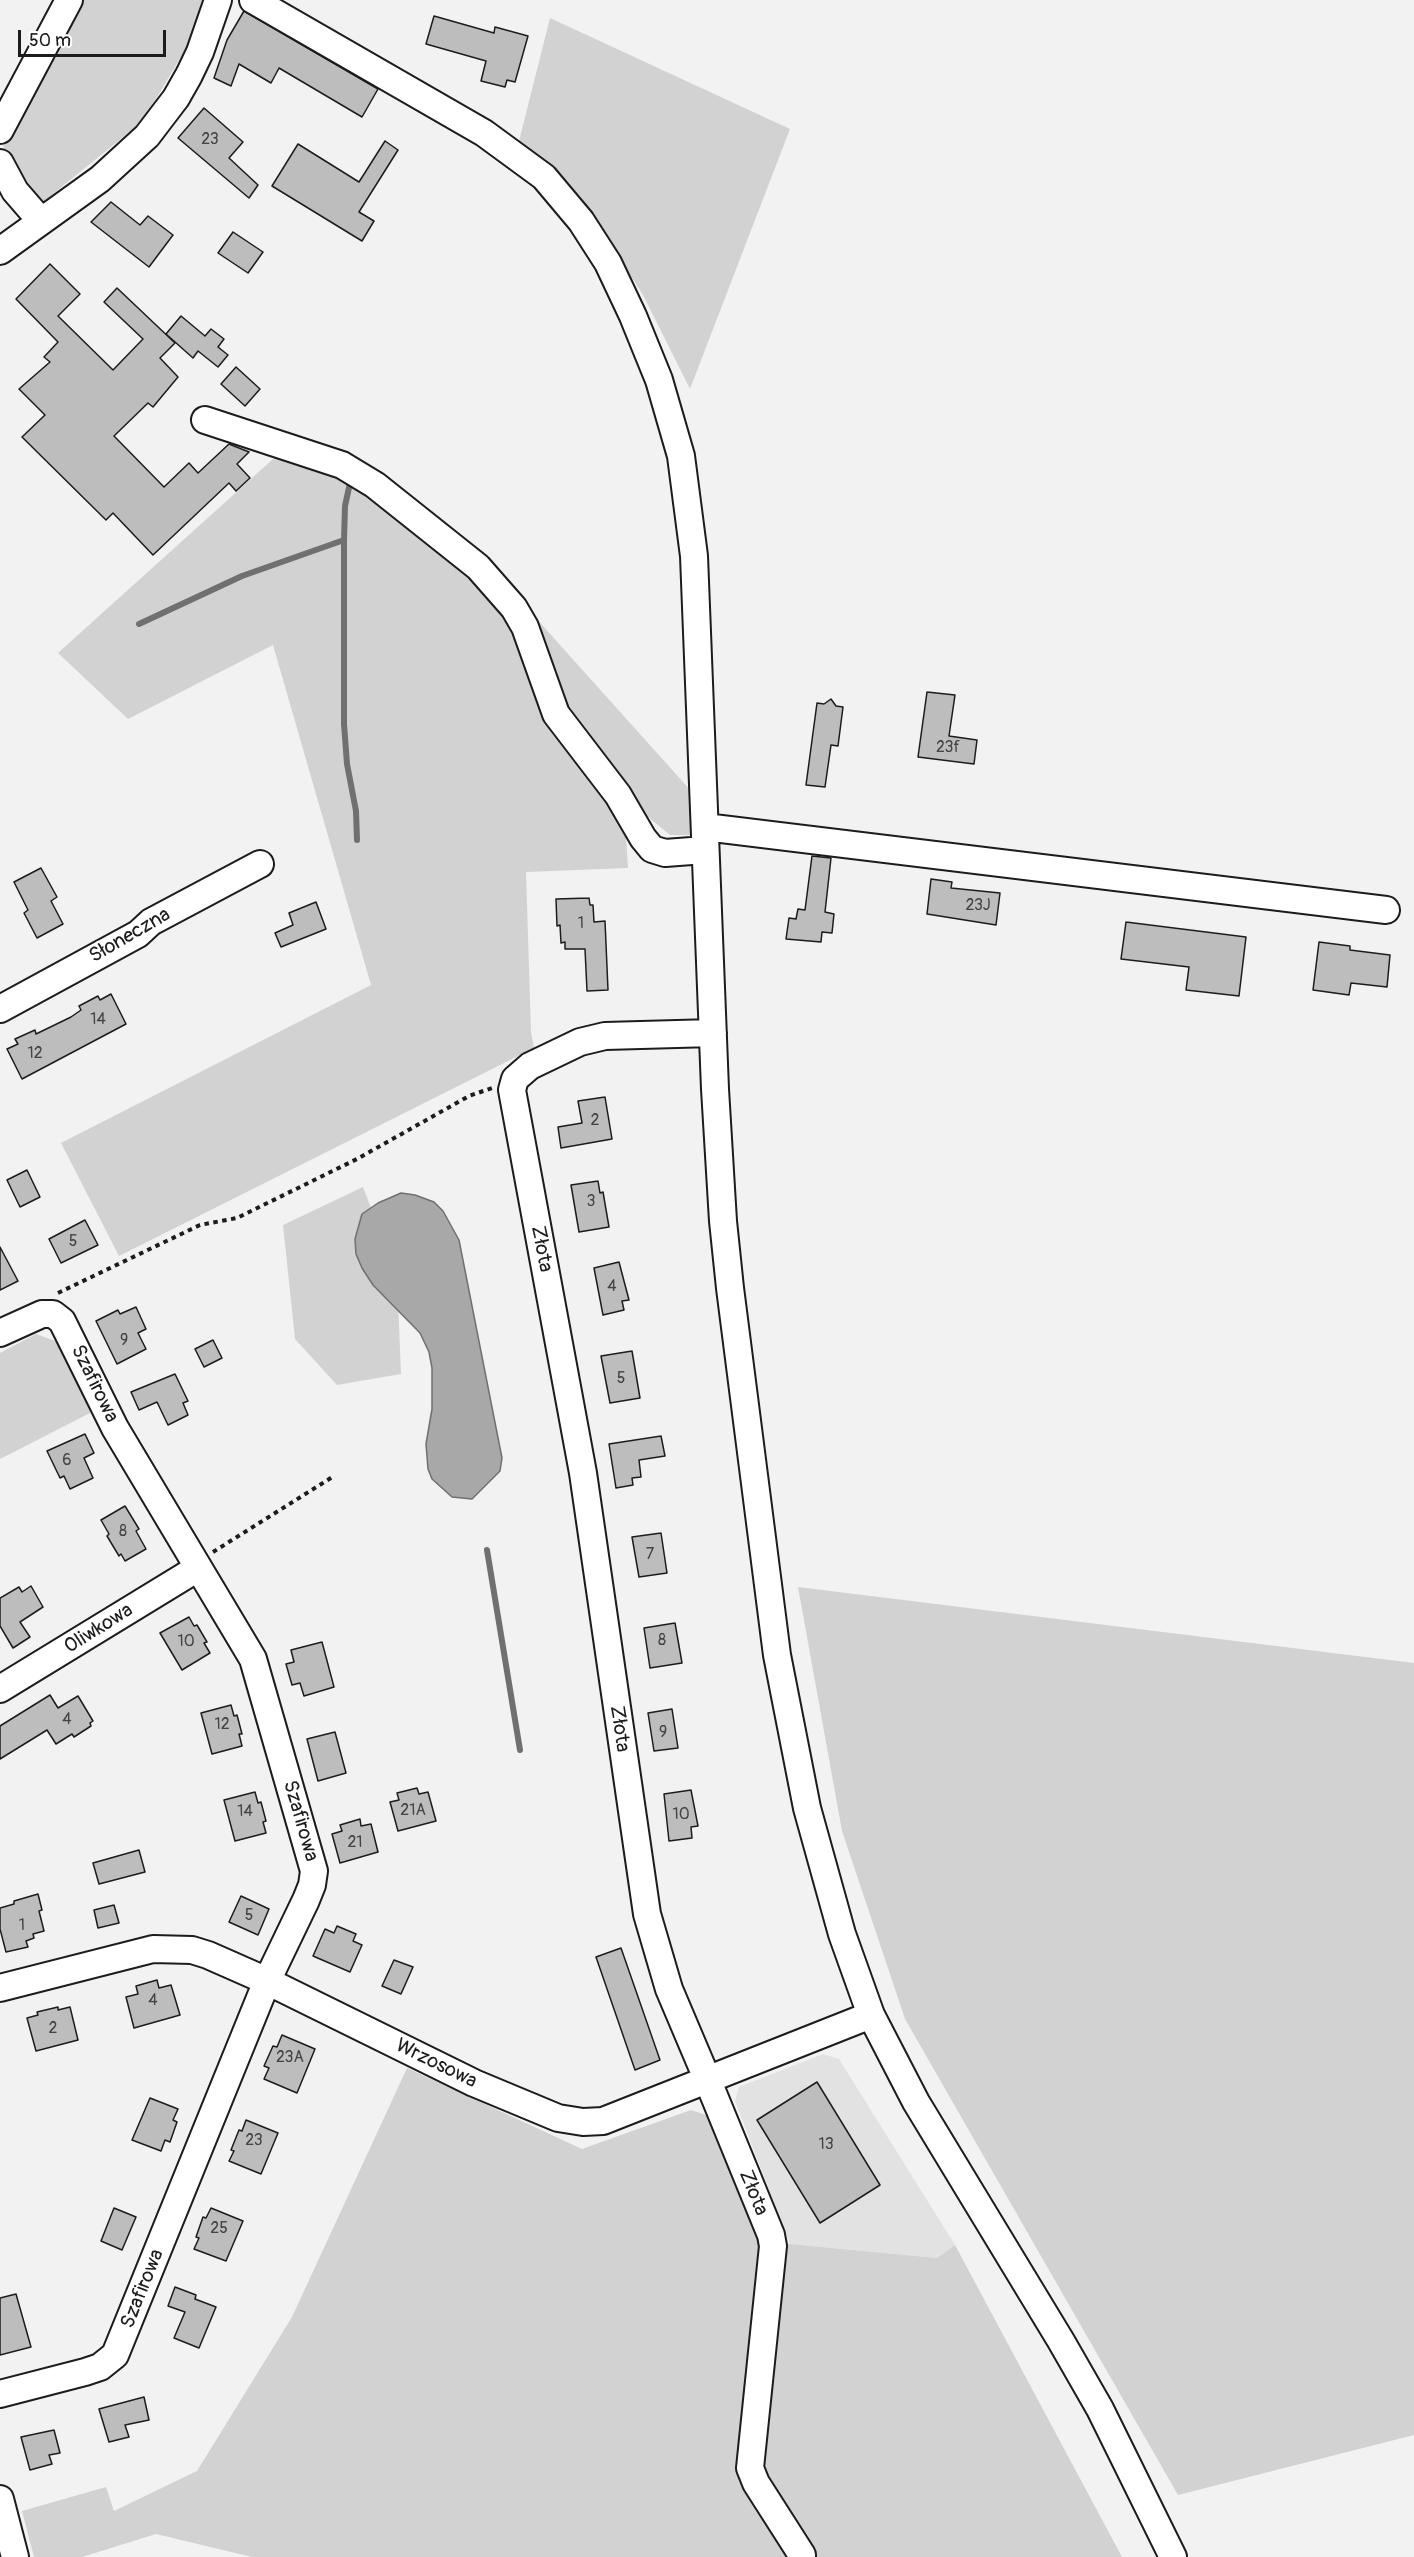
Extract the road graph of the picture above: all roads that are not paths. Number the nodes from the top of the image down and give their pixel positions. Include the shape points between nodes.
1 (69, 0) edge
2 (218, 0) edge
3 (253, 0) edge
4 (0, 130) edge
5 (0, 163) edge
6 (41, 221) junction
7 (0, 251) edge
8 (205, 420) dead end
9 (705, 838) junction
10 (260, 864) dead end
11 (1386, 910) dead end
12 (0, 1009) edge
13 (713, 1033) junction
14 (0, 1333) edge
15 (202, 1563) junction
16 (0, 1689) edge
17 (267, 1981) junction
18 (0, 1988) edge
19 (871, 2015) junction
20 (708, 2081) junction
21 (0, 2394) edge
22 (0, 2499) edge
23 (802, 2555) dead end
24 (15, 2557) edge
25 (1173, 2557) edge

1 - 4 street
2 - 6 street via 196,60 163,117 100,179
3 - 9 street via 484,133 519,158 564,199 608,264 659,380 681,456 694,556
5 - 6 street via 15,191
6 - 7 street
8 - 9 street via 342,465 375,485 478,567 525,627 556,714 618,795 642,838 652,849 665,853
9 - 11 street
9 - 13 street
10 - 12 street, Słoneczna
13 - 19 street via 725,1243 777,1655 810,1819 842,1934
13 - 20 street, Złota via 605,1036 580,1042 530,1066 515,1079 512,1090 583,1473 645,1905 669,1989
14 - 15 street, Szafirowa via 42,1314 53,1314 62,1321 115,1428
15 - 16 street, Oliwkowa
15 - 17 street, Szafirowa via 253,1659 314,1871 306,1900
17 - 18 street, Wrzosowa via 208,1955 164,1948
17 - 20 street, Wrzosowa via 474,2083 558,2118 603,2121
17 - 21 street, Szafirowa via 115,2355 100,2367
19 - 20 street, Wrzosowa
19 - 25 street via 916,2103 1080,2374
20 - 23 street, Złota via 773,2246 750,2468
22 - 24 street

